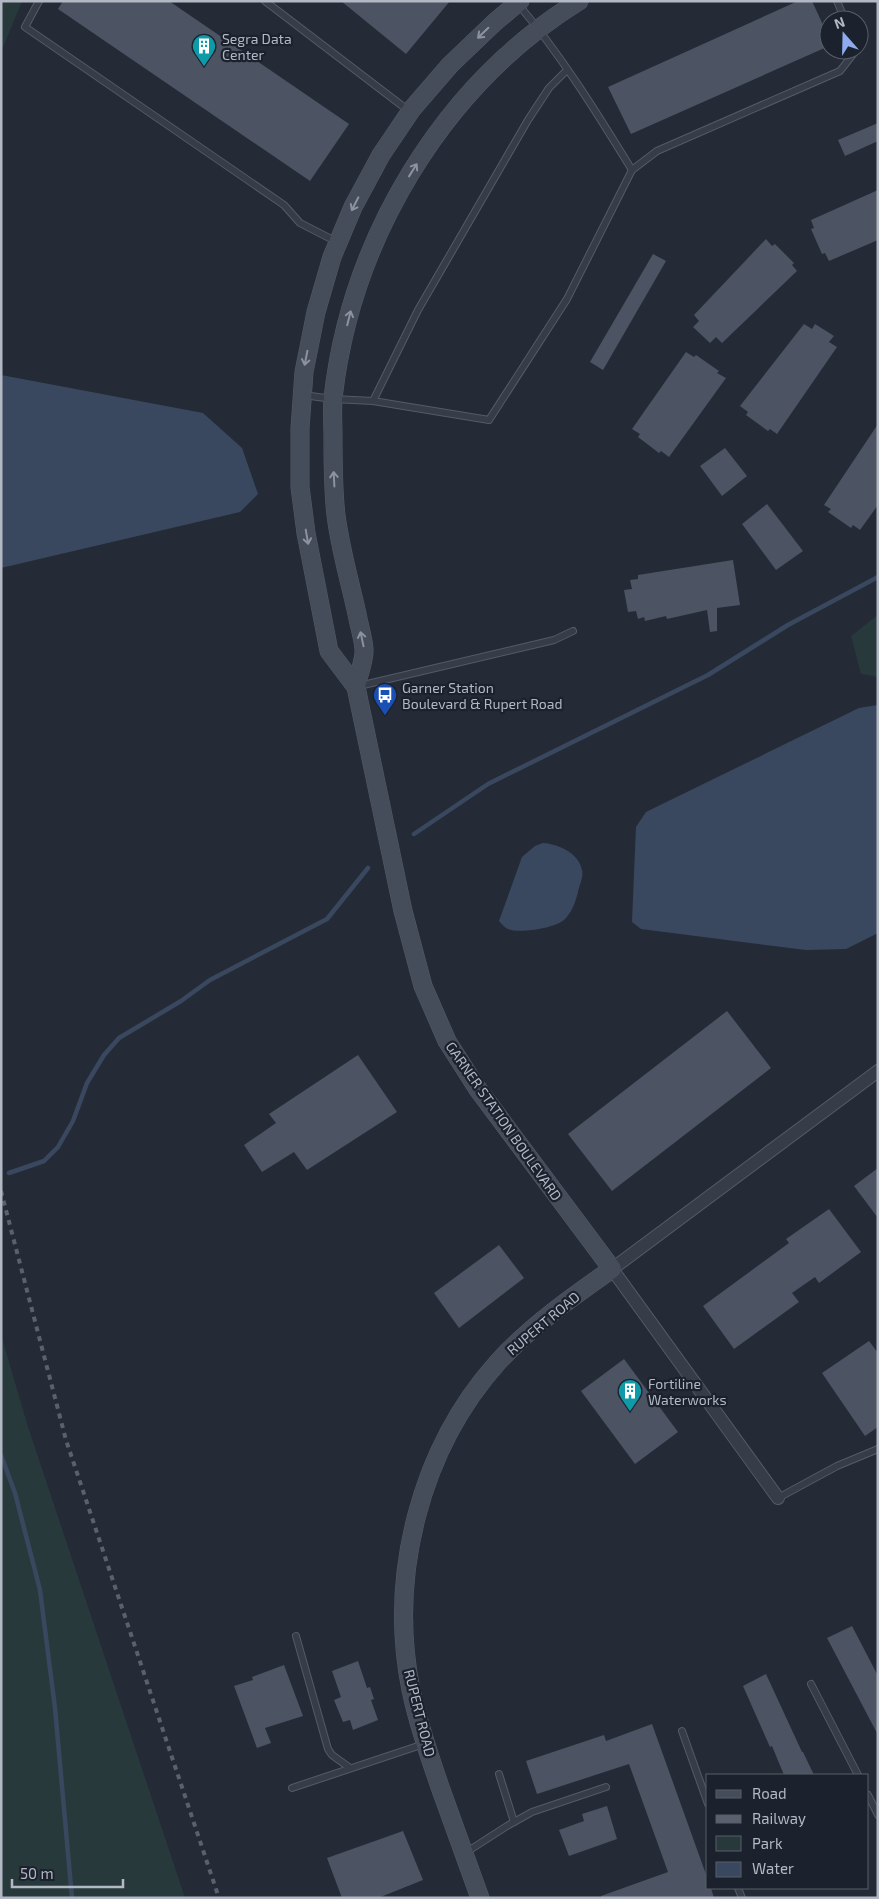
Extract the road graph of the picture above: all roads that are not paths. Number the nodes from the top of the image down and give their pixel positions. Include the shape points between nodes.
1 (39, 1) edge
2 (265, 1) edge
3 (579, 1) edge
4 (518, 2) edge
5 (540, 29) junction
6 (849, 60) edge
7 (568, 70) junction
8 (410, 112) junction
9 (632, 170) junction
10 (338, 242) junction
11 (302, 395) junction
12 (333, 400) junction
13 (373, 401) junction
14 (573, 631) dead end
15 (356, 686) junction
16 (878, 1071) edge
17 (612, 1269) junction
18 (878, 1449) edge
19 (778, 1498) joint
20 (296, 1636) dead end
21 (811, 1684) dead end
22 (682, 1731) dead end
23 (425, 1744) junction
24 (350, 1768) junction
25 (498, 1774) dead end
26 (857, 1774) edge
27 (606, 1787) dead end
28 (292, 1788) dead end
29 (869, 1797) edge
30 (706, 1798) edge
31 (878, 1815) edge
32 (514, 1822) junction
33 (464, 1854) junction
34 (480, 1898) edge

1 - 10 lane via 25,27 284,205 300,223
2 - 8 lane
3 - 5 street, GARNER STATION BOULEVARD
4 - 5 lane
4 -> 8 street, GARNER STATION BOULEVARD via 450,65
5 - 7 lane
12 -> 5 street, GARNER STATION BOULEVARD via 355,295 396,196 425,149 458,107 494,67
6 - 9 lane via 840,71 657,151
7 - 9 lane
7 - 13 lane via 549,88 528,120 418,310
8 -> 10 street, GARNER STATION BOULEVARD via 381,155
9 - 13 lane via 566,299 489,420
10 -> 11 street, GARNER STATION BOULEVARD via 316,312
11 - 12 lane
11 -> 15 street, GARNER STATION BOULEVARD via 300,487 306,533 330,651
12 - 13 lane
15 -> 12 street, GARNER STATION BOULEVARD via 364,650 336,515
14 - 15 lane via 554,640
15 - 17 street, GARNER STATION BOULEVARD via 403,911 424,986 447,1042 477,1088
16 - 17 street, RUPERT ROAD
17 - 19 street, GARNER STATION BOULEVARD
17 - 23 street, RUPERT ROAD via 557,1309 497,1363 449,1433 427,1483 409,1550 404,1606 404,1641 411,1690
18 - 19 lane via 837,1466
20 - 24 lane via 328,1749
21 - 26 lane
22 - 30 lane
23 - 24 lane
23 - 33 street, RUPERT ROAD
24 - 28 lane
25 - 32 lane
27 - 32 lane via 532,1812
29 - 31 lane
32 - 33 lane
33 - 34 street, RUPERT ROAD

